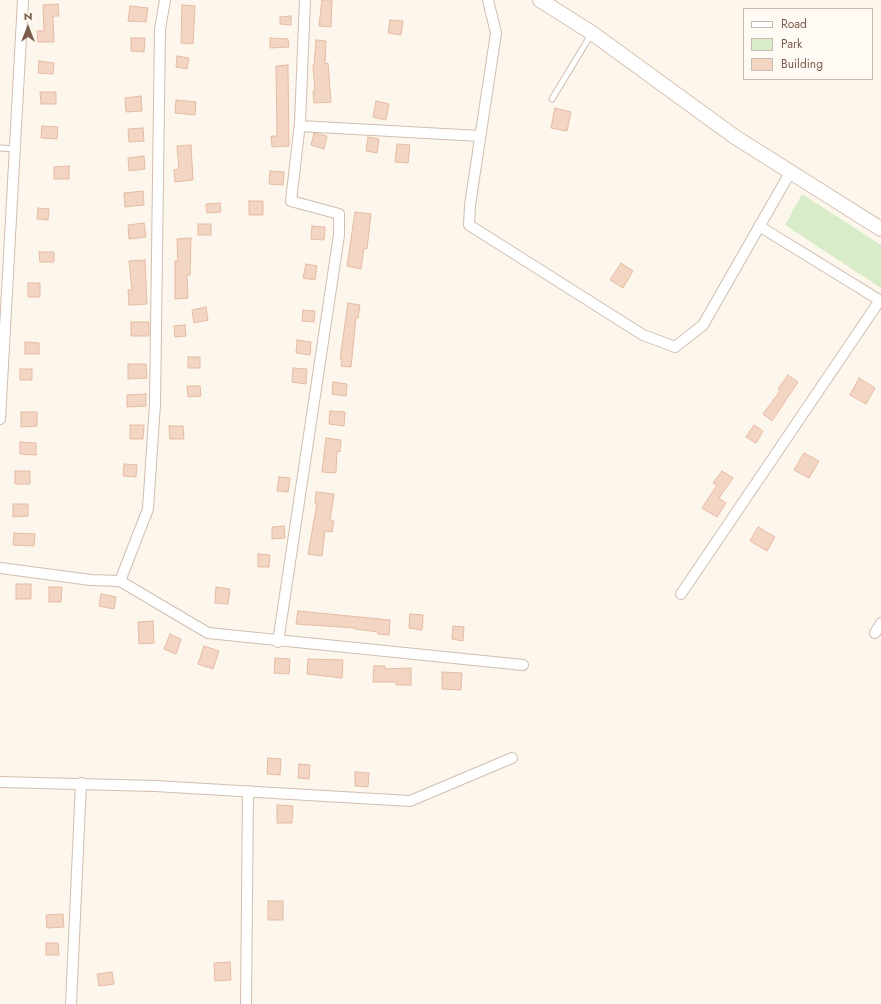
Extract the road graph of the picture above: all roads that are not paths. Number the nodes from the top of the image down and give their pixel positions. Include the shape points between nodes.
1 (23, 0) edge
2 (165, 0) edge
3 (305, 0) edge
4 (488, 0) edge
5 (540, 0) edge
6 (592, 32) junction
7 (552, 99) dead end
8 (300, 126) junction
9 (480, 136) junction
10 (0, 148) edge
11 (15, 149) junction
12 (791, 171) junction
13 (759, 226) junction
14 (881, 229) edge
15 (880, 301) edge
16 (0, 419) edge
17 (0, 568) edge
18 (120, 581) junction
19 (681, 594) dead end
20 (881, 623) edge
21 (875, 633) dead end
22 (278, 642) junction
23 (523, 665) dead end
24 (512, 758) dead end
25 (0, 782) edge
26 (81, 783) junction
27 (248, 792) junction
28 (71, 1004) edge
29 (246, 1004) edge

1 - 11 street
2 - 18 street via 160,37 155,404 148,509
3 - 8 street
4 - 9 street via 496,33
5 - 6 main road
6 - 7 lane
6 - 12 main road via 736,137
8 - 9 street
8 - 22 street via 291,201 339,214 339,235
9 - 13 street via 469,225 643,335 675,347 703,325
10 - 11 lane
11 - 16 street
12 - 13 street
12 - 14 main road
13 - 15 street
15 - 19 street
17 - 18 street via 91,580
18 - 22 street via 208,633
20 - 21 street
22 - 23 street
24 - 27 street via 410,800
25 - 26 street
26 - 27 street
26 - 28 street
27 - 29 street

